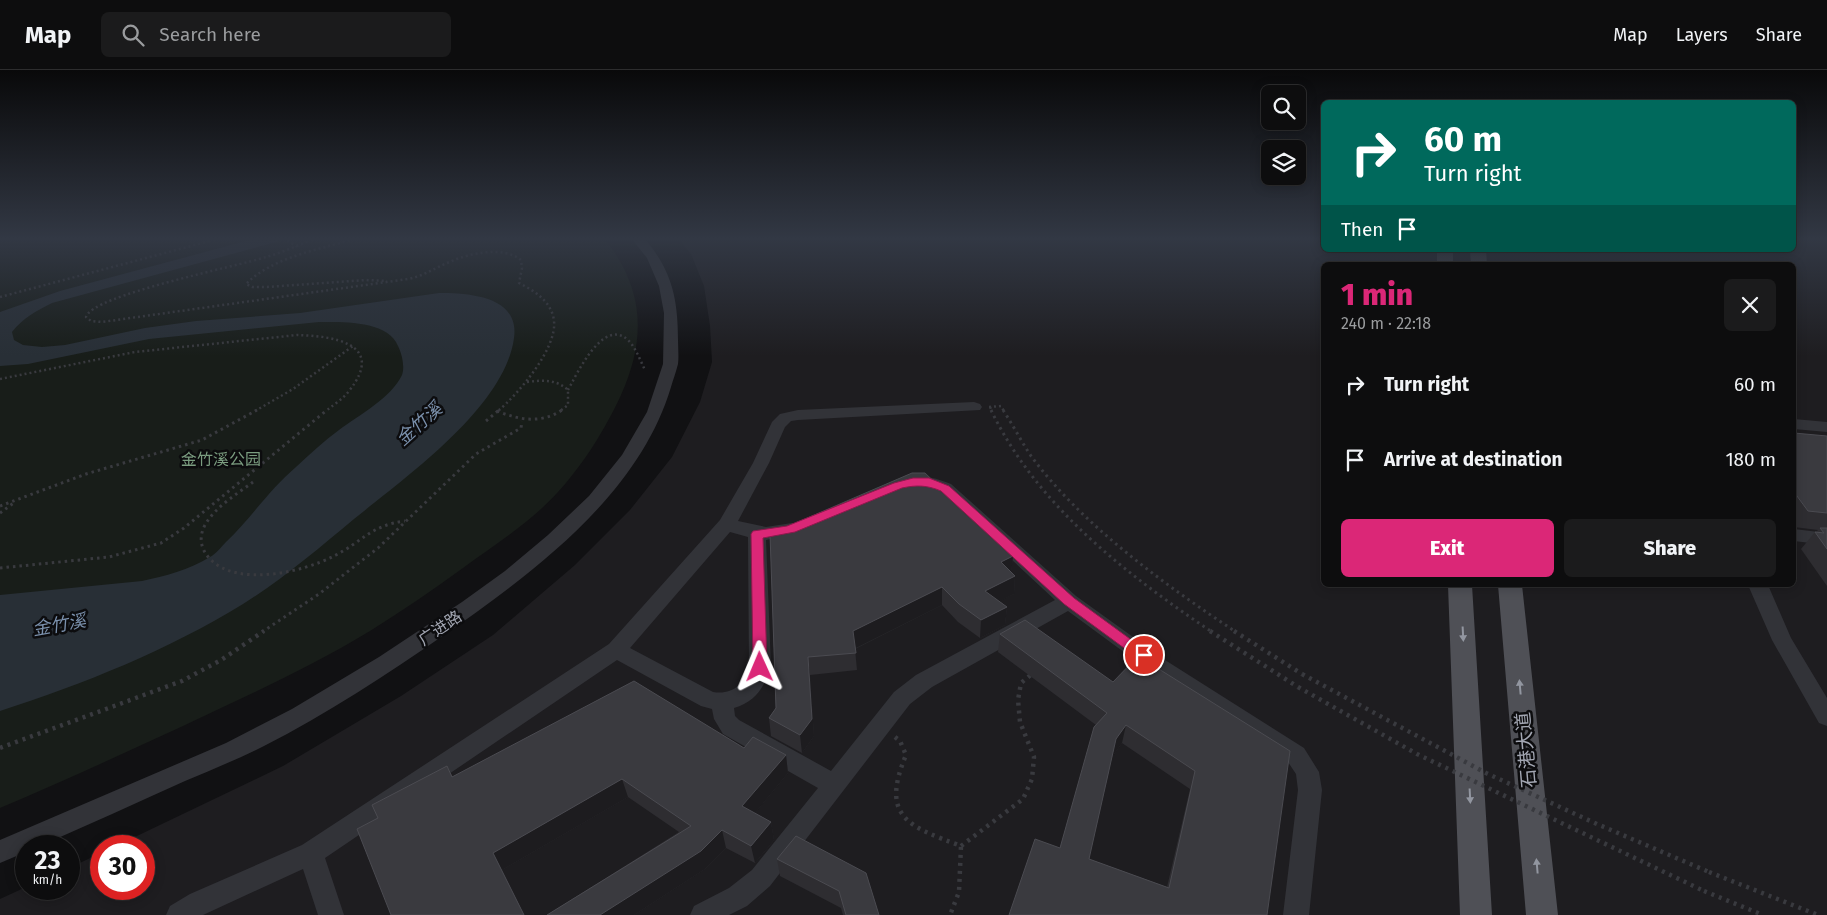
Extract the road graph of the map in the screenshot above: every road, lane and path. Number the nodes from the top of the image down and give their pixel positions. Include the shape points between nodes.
1 (73, 277) edge
2 (191, 277) edge
3 (251, 277) edge
4 (412, 277) edge
5 (520, 277) edge
6 (662, 277) edge
7 (392, 281) junction
8 (0, 297) edge
9 (353, 346) junction
10 (645, 370) dead end
11 (0, 379) edge
12 (527, 382) junction
13 (568, 390) junction
14 (974, 407) dead end
15 (497, 411) junction
16 (486, 421) dead end
17 (522, 421) junction
18 (1796, 424) edge
19 (1827, 427) edge
20 (253, 482) dead end
21 (898, 485) edge
22 (220, 498) junction
23 (20, 499) junction
24 (230, 500) junction
25 (0, 506) edge
26 (0, 513) edge
27 (406, 521) junction
28 (808, 522) edge
29 (727, 524) junction
30 (757, 534) junction
31 (1796, 535) edge
32 (1827, 539) edge
33 (0, 568) edge
34 (1460, 587) edge
35 (1510, 587) edge
36 (1759, 587) edge
37 (1069, 601) junction
38 (616, 650) junction
39 (1036, 670) edge
40 (722, 703) junction
41 (1827, 717) edge
42 (879, 726) junction
43 (0, 748) edge
44 (832, 784) junction
45 (961, 846) junction
46 (0, 852) edge
47 (311, 853) junction
48 (178, 915) edge
49 (331, 915) edge
50 (703, 915) edge
51 (950, 915) edge
52 (1296, 915) edge
53 (1476, 915) edge
54 (1542, 915) edge
55 (1763, 915) edge
56 (1818, 915) edge

1 - 8 path
2 - 7 path via 118,296 94,307 86,317 102,322
3 - 7 path via 246,284 252,287
4 - 7 path
5 - 12 path via 519,283 538,292 545,300 555,322 550,342
6 - 46 street, 广进路 via 668,292 673,332 670,369 657,408 634,450 600,496 548,548 475,604 361,681 254,740
9 - 11 path via 339,338 298,335 135,352
9 - 22 path via 361,356 362,368 349,392
9 - 23 path via 293,389 202,440 86,474
10 - 13 path via 629,341 614,335 605,338 588,354
12 - 13 path via 554,381
12 - 15 path
13 - 17 path via 568,405 560,413
14 - 29 street via 798,414 786,418 778,425
15 - 16 path
15 - 17 path
17 - 27 path via 520,428 476,454
18 - 19 street
20 - 24 path
21 - 37 street via 929,482 945,488
22 - 24 path
22 - 33 path via 161,543 140,550 109,557
23 - 25 path
23 - 26 path
24 - 27 path via 204,526 200,540 203,553 216,564 238,574 266,574 308,567 335,556 383,524
27 - 43 path via 378,548 319,594 220,660 182,681
28 - 30 street via 772,534
29 - 30 street
29 - 38 street
30 - 40 street via 760,667 749,690 735,700
31 - 32 street
34 -> 53 main road
54 -> 35 main road, 石港大道
36 - 41 street via 1782,640
37 - 42 street via 924,681 902,698
37 - 52 street via 1158,666 1296,755 1307,772 1310,790
38 - 40 street via 709,700
38 - 47 street
39 - 45 path via 1021,683 1018,700 1020,722 1034,757 1032,779 1023,799
40 - 44 street via 724,719 731,727
42 - 44 street
42 - 45 path via 900,741 906,755 898,770 894,792 900,815 925,833
44 - 50 street via 760,878 738,897
45 - 51 path via 958,892
47 - 48 street
47 - 49 street
55 - 56 path, bridge via 1554,821 1417,754 1242,653 1188,616 1099,545 1067,515 1021,463 989,407 1001,406 1031,455 1052,480 1144,567 1247,640 1302,674 1488,774 1623,836

